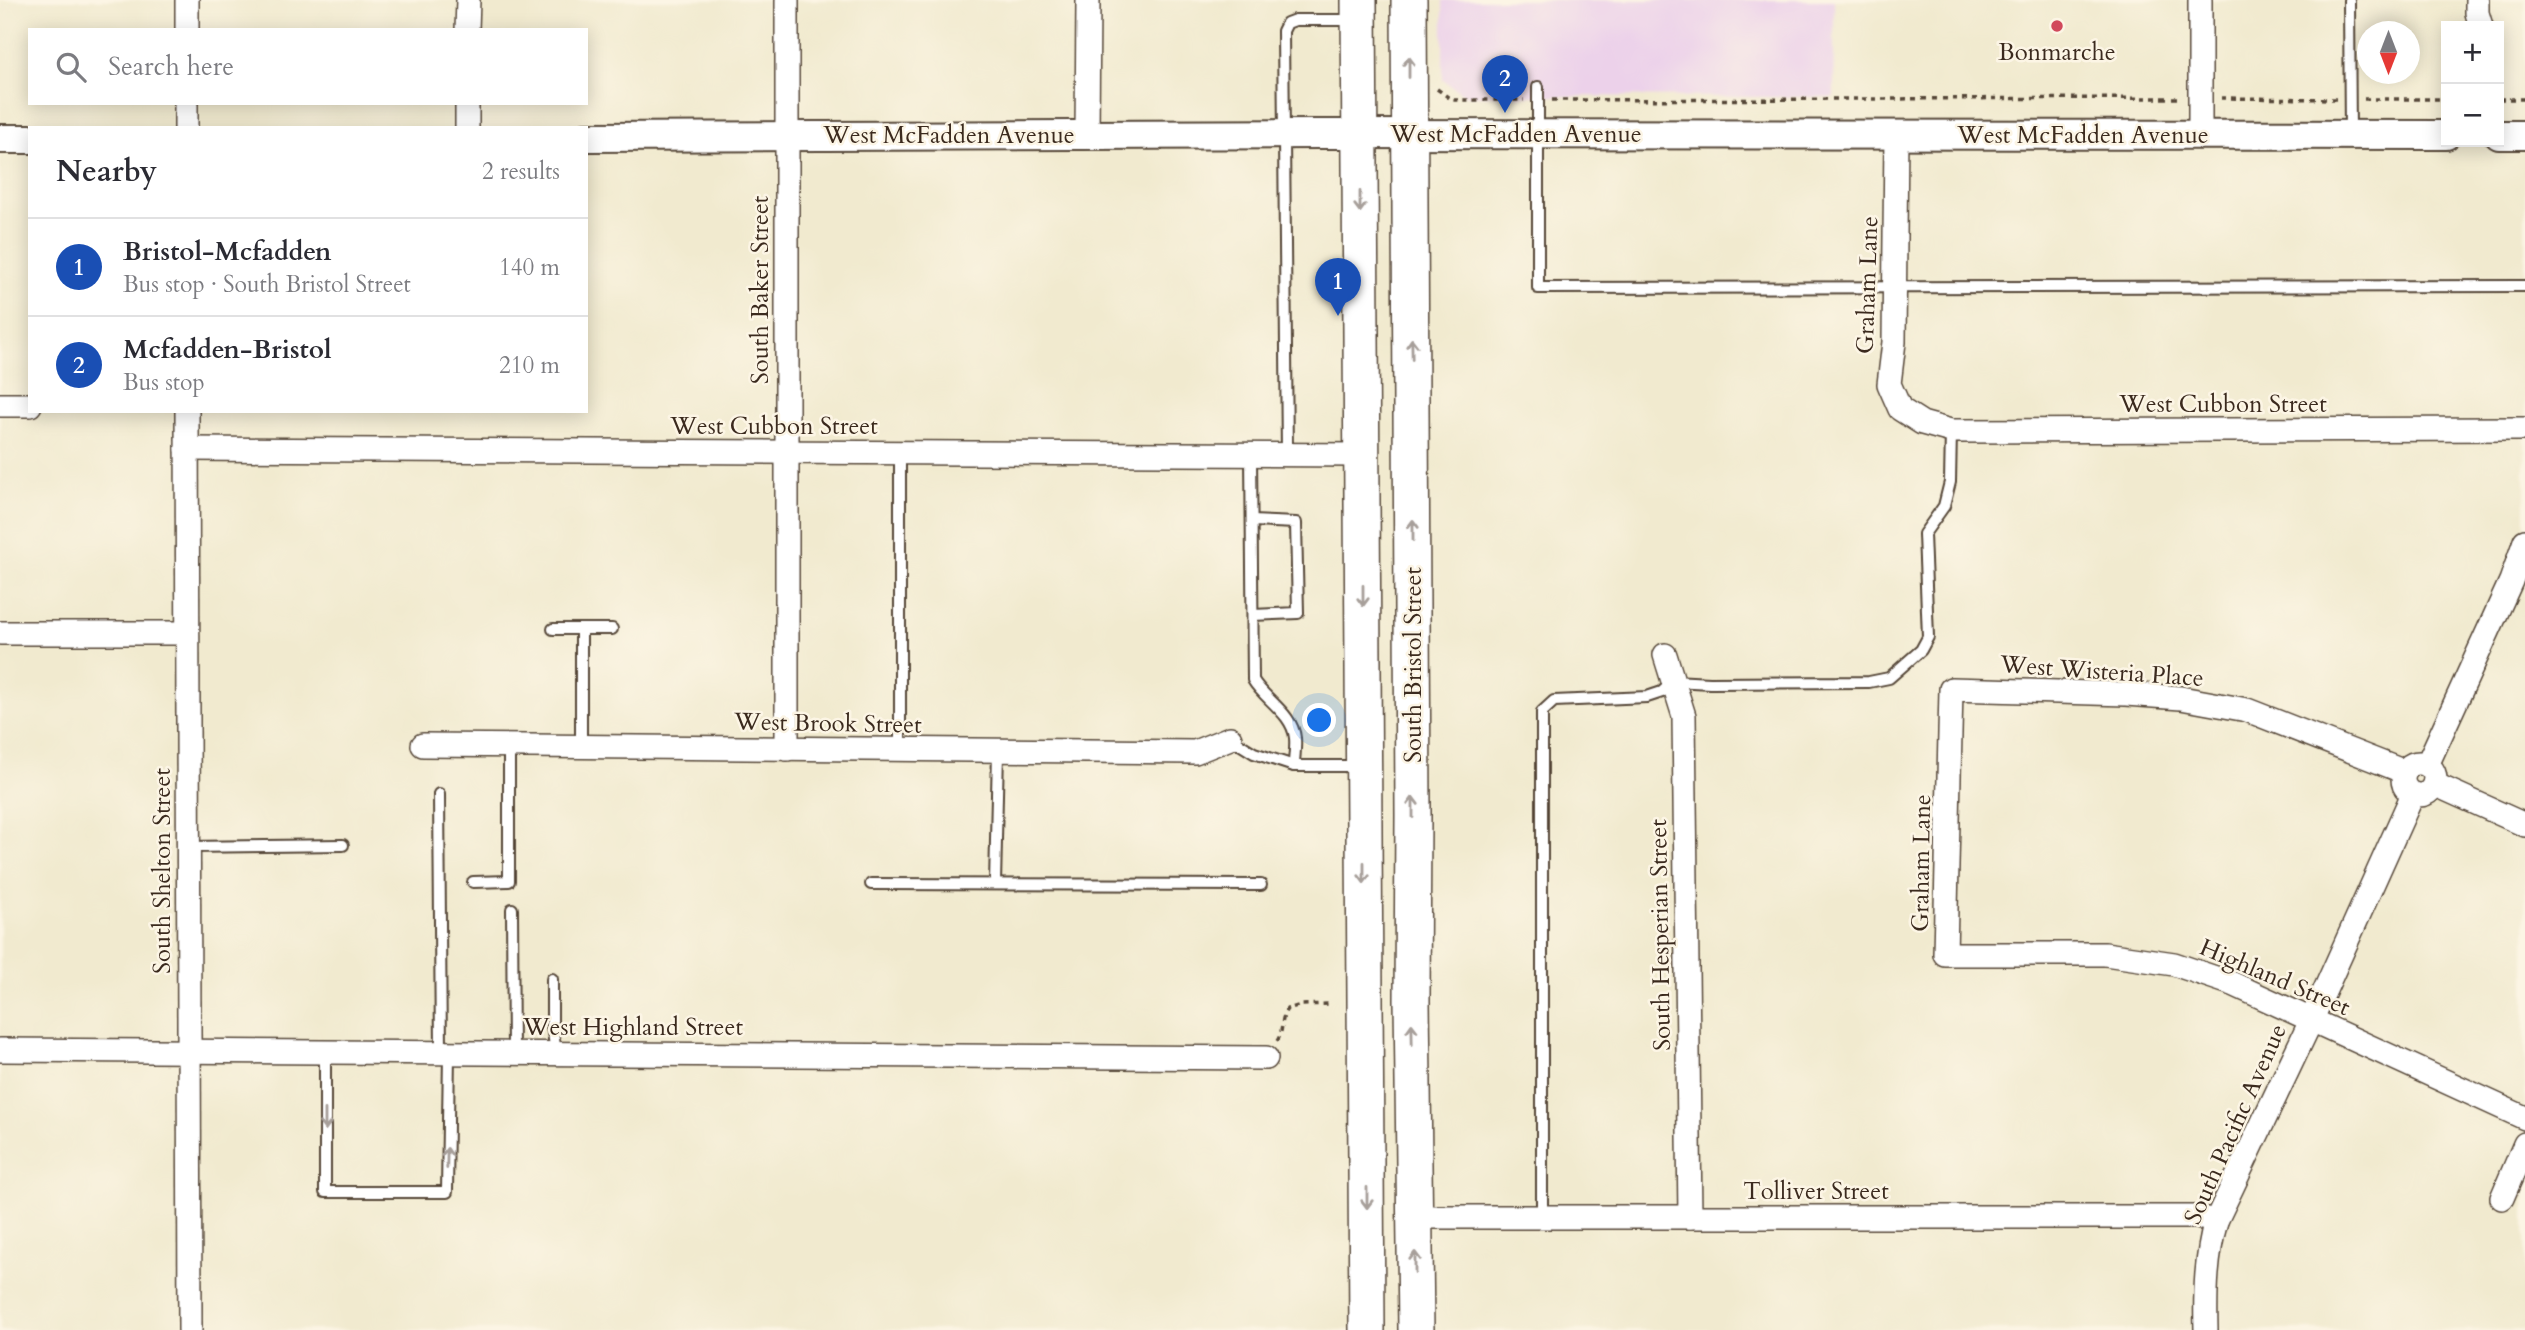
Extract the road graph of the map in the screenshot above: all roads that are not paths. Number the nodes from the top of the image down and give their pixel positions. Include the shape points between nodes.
1 (187, 0) edge
2 (468, 0) edge
3 (787, 0) edge
4 (1088, 0) edge
5 (1409, 0) edge
6 (2200, 0) edge
7 (2349, 0) edge
8 (2477, 0) edge
9 (1359, 10) edge
10 (2479, 21) edge
11 (187, 28) edge
12 (467, 28) edge
13 (1538, 87) dead end
14 (186, 105) edge
15 (467, 105) edge
16 (186, 126) edge
17 (467, 126) edge
18 (1284, 134) junction
19 (1360, 134) junction
20 (1409, 134) junction
21 (1538, 134) junction
22 (1896, 134) junction
23 (1087, 135) junction
24 (2200, 135) junction
25 (2350, 135) junction
26 (2441, 135) edge
27 (2504, 135) edge
28 (2525, 135) edge
29 (786, 136) junction
30 (588, 137) edge
31 (0, 139) edge
32 (28, 139) edge
33 (2525, 286) edge
34 (1895, 287) junction
35 (0, 405) edge
36 (28, 405) edge
37 (187, 413) edge
38 (1922, 423) joint
39 (2525, 429) edge
40 (1951, 431) junction
41 (187, 449) junction
42 (786, 452) junction
43 (900, 453) junction
44 (1251, 454) junction
45 (1287, 454) junction
46 (1362, 455) junction
47 (1252, 521) junction
48 (2525, 541) edge
49 (1253, 615) junction
50 (553, 629) dead end
51 (581, 629) junction
52 (612, 629) dead end
53 (0, 633) edge
54 (187, 634) junction
55 (1665, 655) dead end
56 (1674, 681) junction
57 (1951, 689) joint
58 (1230, 738) joint
59 (423, 745) dead end
60 (509, 746) junction
61 (581, 747) junction
62 (787, 749) junction
63 (900, 750) junction
64 (998, 751) junction
65 (1294, 766) junction
66 (1364, 766) junction
67 (2420, 779) junction
68 (439, 794) dead end
69 (2525, 825) edge
70 (343, 845) dead end
71 (188, 847) junction
72 (473, 882) dead end
73 (871, 884) dead end
74 (995, 884) junction
75 (1261, 885) dead end
76 (512, 909) dead end
77 (1945, 954) joint
78 (552, 979) dead end
79 (2311, 1021) junction
80 (1366, 1038) junction
81 (0, 1049) edge
82 (189, 1051) junction
83 (325, 1052) junction
84 (445, 1052) junction
85 (513, 1053) junction
86 (556, 1053) junction
87 (1266, 1058) road end
88 (2525, 1118) edge
89 (2525, 1144) edge
90 (2502, 1198) dead end
91 (1415, 1217) junction
92 (1542, 1217) junction
93 (1690, 1217) junction
94 (2216, 1221) junction
95 (190, 1330) edge
96 (1367, 1330) edge
97 (1416, 1330) edge
98 (2206, 1330) edge

1 - 11 street
2 - 12 street
3 - 29 street, South Baker Street
4 - 23 street
20 -> 5 main road, South Bristol Street
6 - 24 street
7 - 25 lane
8 - 10 street
9 - 18 lane via 1287,23 1282,43
9 - 19 main road, South Bristol Street
13 - 21 lane
14 - 16 street
15 - 17 street
18 - 19 street, West McFadden Avenue
18 - 23 street, West McFadden Avenue
18 - 45 lane
19 - 20 street, West McFadden Avenue
19 -> 46 main road, South Bristol Street
20 - 21 street, West McFadden Avenue
91 -> 20 main road, South Bristol Street
21 - 22 street, West McFadden Avenue
21 - 34 lane via 1538,288
22 - 24 street, West McFadden Avenue
22 - 34 street, Graham Lane
23 - 29 street, West McFadden Avenue
24 - 25 street, West McFadden Avenue
25 - 26 street, West McFadden Avenue
27 - 28 street
29 - 30 street, West McFadden Avenue
29 - 42 street, South Baker Street
31 - 32 street
33 - 34 lane
34 - 38 street, Graham Lane via 1889,384 1900,409
35 - 36 street
37 - 41 street, South Shelton Street
38 - 40 street, West Cubbon Street
39 - 40 street, West Cubbon Street
40 - 56 lane via 1950,482 1944,506 1924,534 1928,637 1921,650 1889,678 1869,682
41 - 42 street, West Cubbon Street
41 - 54 street, South Shelton Street
42 - 43 street, West Cubbon Street
42 - 62 street, South Baker Street
43 - 44 street, West Cubbon Street
43 - 63 lane
44 - 45 street, West Cubbon Street
44 - 47 lane
45 - 46 street, West Cubbon Street
46 -> 66 main road, South Bristol Street
47 - 49 lane
47 - 49 lane via 1296,523 1298,613
48 - 67 street, South Pacific Avenue
49 - 65 lane via 1253,680 1290,723 1295,735
50 - 51 lane
51 - 52 lane
51 - 61 lane
53 - 54 street
54 - 71 street, South Shelton Street
55 - 56 street, South Hesperian Street
56 - 92 lane via 1647,697 1554,701 1542,712
56 - 93 street, South Hesperian Street via 1684,716
57 - 67 street, West Wisteria Place via 2126,694 2248,710
57 - 77 street, Graham Lane
58 - 64 street, West Brook Street via 1195,752
58 - 65 lane via 1254,753
59 - 60 street, West Brook Street
60 - 61 street, West Brook Street
60 - 72 lane via 509,881
61 - 62 street, West Brook Street
62 - 63 street, West Brook Street
63 - 64 street, West Brook Street
64 - 74 lane
65 - 66 lane
66 -> 80 main road, South Bristol Street
67 - 69 street, West Wisteria Place
67 - 79 street, South Pacific Avenue
68 - 84 lane
70 - 71 lane
71 - 82 street, South Shelton Street
73 - 74 lane
74 - 75 lane
76 - 85 lane
77 - 79 street, Highland Street via 2105,954 2154,960 2233,984
78 - 86 lane
79 - 88 street, Highland Street
79 - 94 street, South Pacific Avenue
80 - 91 main road via 1395,1196
80 -> 96 main road, South Bristol Street
81 - 82 street, West Highland Street
82 - 83 street, West Highland Street
82 - 95 street, South Shelton Street
83 - 84 street, West Highland Street
83 -> 84 lane via 325,1192 447,1192
84 - 85 street, West Highland Street
85 - 86 street, West Highland Street
86 - 87 street, West Highland Street
89 - 90 street
91 - 92 street, Tolliver Street
97 -> 91 main road, South Bristol Street
92 - 93 street, Tolliver Street
93 - 94 street, Tolliver Street via 2197,1217
94 - 98 street, South Pacific Avenue via 2208,1253

